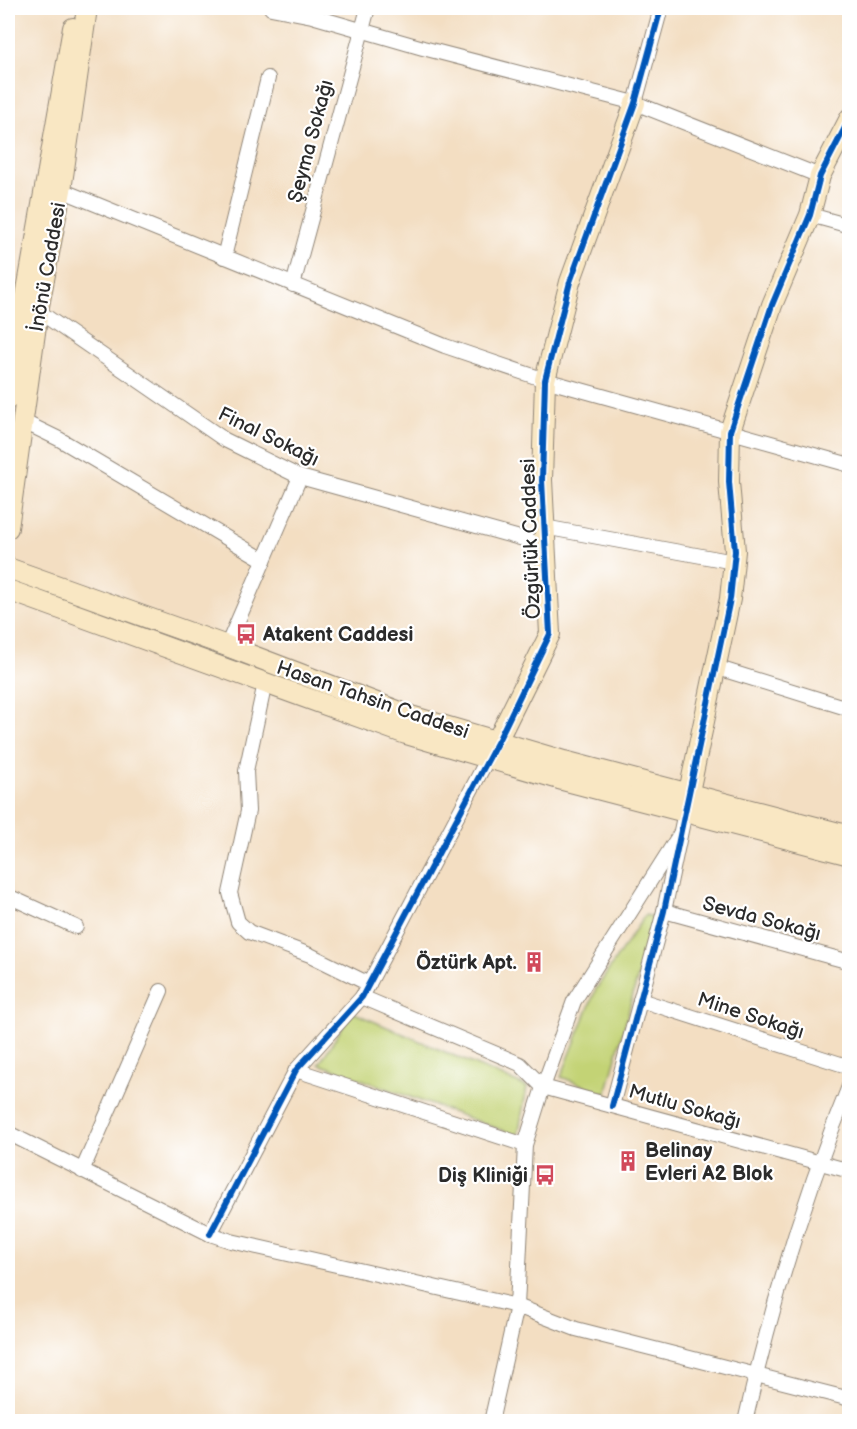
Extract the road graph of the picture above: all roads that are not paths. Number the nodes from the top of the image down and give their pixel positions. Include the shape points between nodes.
1 (76, 8) edge
2 (87, 8) edge
3 (271, 8) edge
4 (368, 8) edge
5 (661, 8) edge
6 (359, 31) junction
7 (268, 78) dead end
8 (635, 103) junction
9 (849, 118) edge
10 (820, 176) junction
11 (61, 190) junction
12 (810, 215) junction
13 (849, 226) edge
14 (224, 257) junction
15 (293, 285) junction
16 (38, 311) junction
17 (545, 380) junction
18 (8, 399) edge
19 (24, 422) junction
20 (730, 431) junction
21 (849, 465) edge
22 (300, 477) junction
23 (8, 528) edge
24 (545, 536) junction
25 (264, 560) junction
26 (734, 562) junction
27 (8, 568) edge
28 (8, 590) edge
29 (226, 646) junction
30 (715, 667) junction
31 (265, 683) junction
32 (849, 710) edge
33 (498, 741) junction
34 (488, 758) junction
35 (686, 803) junction
36 (680, 834) junction
37 (849, 836) edge
38 (849, 855) edge
39 (8, 896) edge
40 (664, 911) junction
41 (76, 927) dead end
42 (849, 962) edge
43 (369, 984) junction
44 (161, 991) dead end
45 (363, 997) junction
46 (640, 1000) junction
47 (849, 1067) edge
48 (296, 1070) junction
49 (849, 1084) edge
50 (543, 1087) junction
51 (612, 1106) junction
52 (8, 1133) edge
53 (525, 1145) junction
54 (817, 1164) junction
55 (82, 1171) junction
56 (849, 1171) edge
57 (210, 1234) junction
58 (517, 1306) junction
59 (756, 1373) junction
60 (849, 1399) edge
61 (491, 1422) edge
62 (745, 1422) edge

1 - 18 main road, İnönü Caddesi
2 - 11 main road, İnönü Caddesi
3 - 6 street
4 - 6 street, Şeyma Sokağı
5 - 8 street
6 - 8 street
6 - 15 street, Şeyma Sokağı
7 - 14 street
8 - 10 street
8 - 17 main road, Özgürlük Caddesi via 570,282
9 - 10 main road
10 - 12 main road
11 - 14 street
11 - 16 main road, İnönü Caddesi
12 - 13 street
12 - 20 main road via 772,306
14 - 15 street
15 - 17 street via 445,346
16 - 19 main road, İnönü Caddesi
16 - 22 street, Final Sokağı via 225,440
17 - 20 street
17 - 24 main road, Özgürlük Caddesi
19 - 23 main road, İnönü Caddesi
19 - 25 street
20 - 21 street
20 - 26 main road
22 - 24 street, Final Sokağı
22 - 25 street
24 - 26 street, Final Sokağı
24 - 33 main road, Özgürlük Caddesi via 550,634
25 - 29 street
26 - 30 main road
27 - 29 main road, Hasan Tahsin Caddesi
28 - 31 main road, Hasan Tahsin Caddesi
29 - 33 main road, Hasan Tahsin Caddesi via 411,716
30 - 32 street
30 - 35 main road
31 - 34 main road, Hasan Tahsin Caddesi via 406,734
31 - 43 street via 246,771 249,800 230,893 232,907 238,922 249,932 310,955
33 - 34 main road, Özgürlük Caddesi
33 - 35 main road, Hasan Tahsin Caddesi
34 - 35 main road, Hasan Tahsin Caddesi
34 - 43 street
35 - 36 street
35 - 37 main road, Hasan Tahsin Caddesi
35 - 38 main road, Hasan Tahsin Caddesi
36 - 40 street
36 - 50 street via 574,1001
39 - 41 street
40 - 42 street, Sevda Sokağı
40 - 46 street
43 - 45 street
44 - 55 street
45 - 48 street
45 - 50 street via 520,1064
46 - 47 street, Mine Sokağı
46 - 51 street
48 - 53 street
48 - 57 street
49 - 54 street
50 - 51 street, Mutlu Sokağı
50 - 53 street
51 - 54 street, Mutlu Sokağı
52 - 55 street
53 - 58 street
54 - 56 street, Mutlu Sokağı
54 - 59 street
55 - 57 street
57 - 58 street
58 - 59 street via 576,1329
58 - 61 street
59 - 60 street
59 - 62 street

